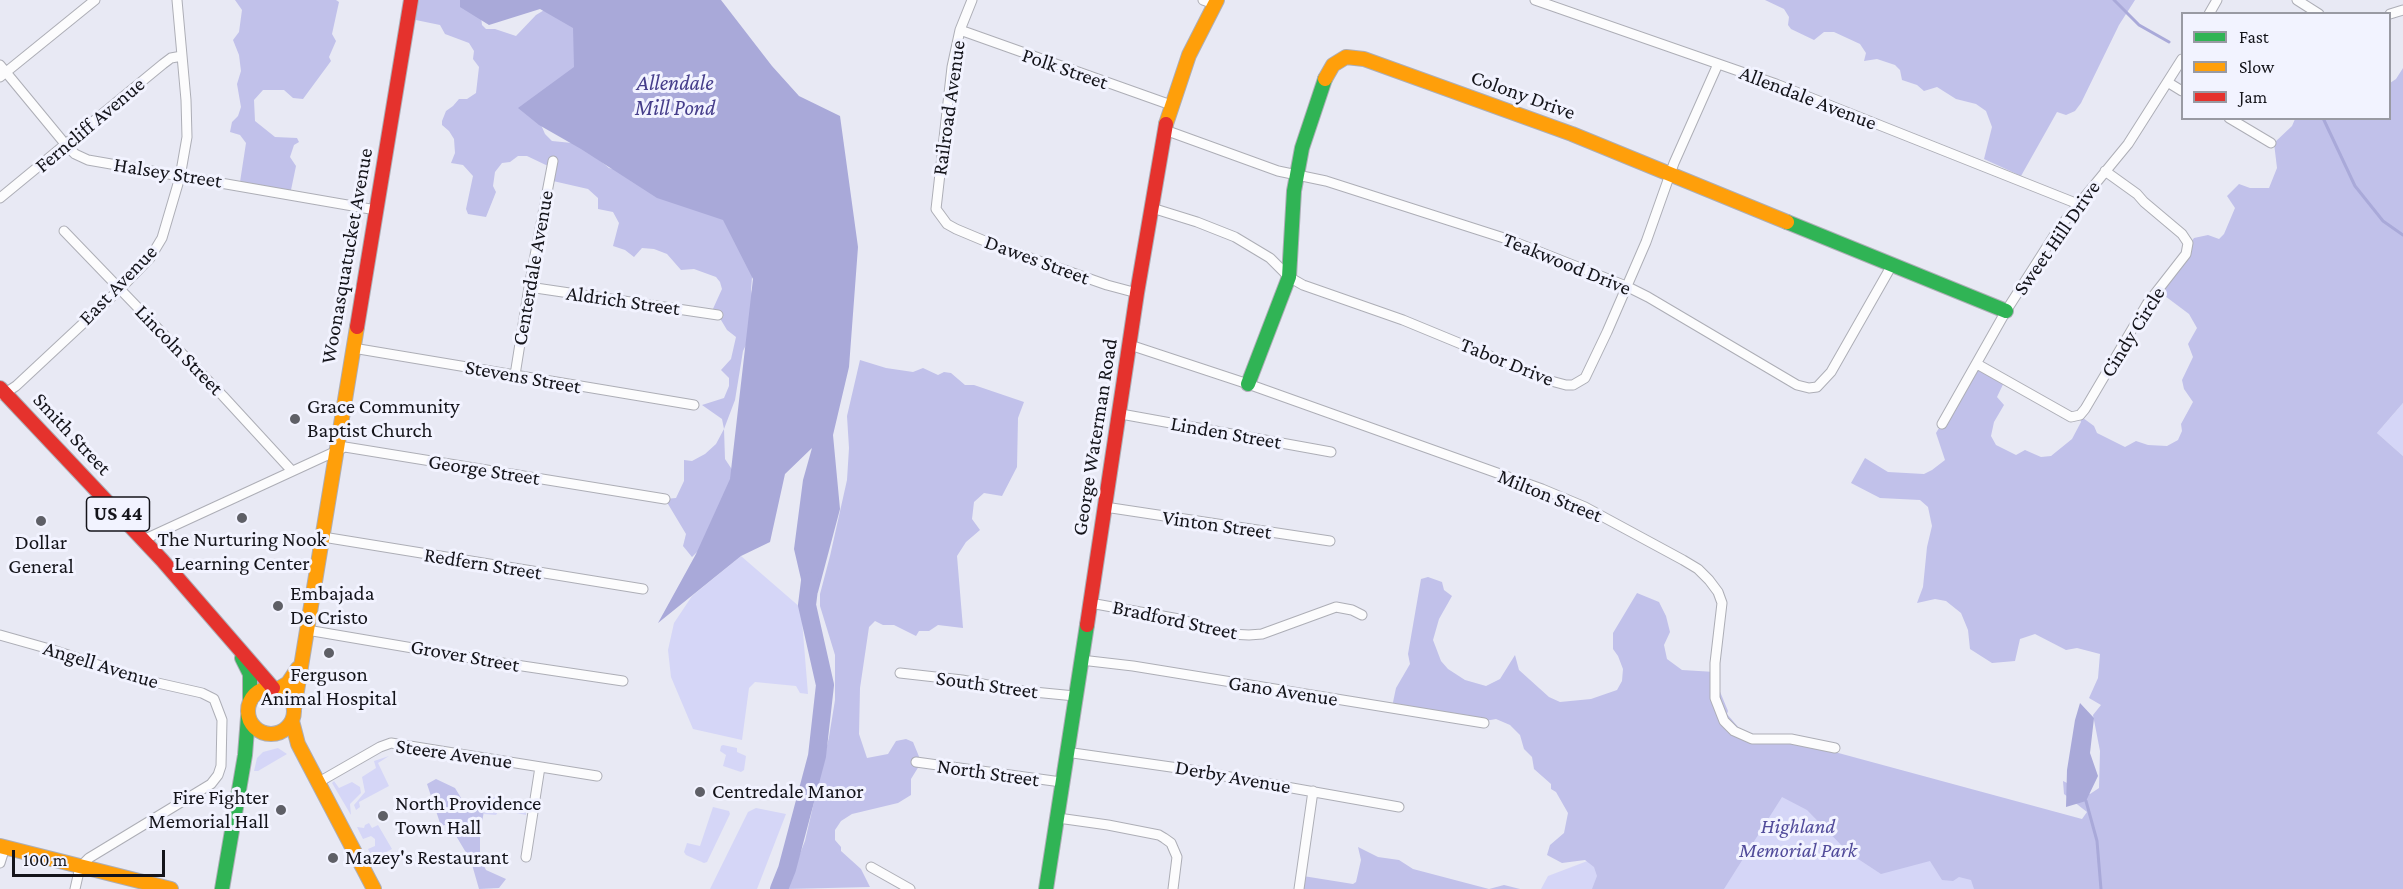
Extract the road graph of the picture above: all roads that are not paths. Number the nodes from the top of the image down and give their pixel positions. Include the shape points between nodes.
1 (95, 0) edge
2 (177, 0) edge
3 (411, 0) edge
4 (972, 0) edge
5 (1535, 0) edge
6 (2297, 0) edge
7 (1211, 1) edge
8 (2316, 12) edge
9 (960, 30) junction
10 (182, 56) junction
11 (2181, 61) edge
12 (1718, 64) junction
13 (2, 71) edge
14 (2169, 83) junction
15 (2181, 90) edge
16 (1171, 105) junction
17 (2232, 120) edge
18 (1165, 130) junction
19 (2271, 143) dead end
20 (66, 145) junction
21 (553, 161) dead end
22 (2105, 171) junction
23 (1297, 174) junction
24 (1670, 174) junction
25 (180, 177) junction
26 (0, 198) edge
27 (2078, 204) junction
28 (1152, 208) junction
29 (376, 210) junction
30 (941, 217) joint
31 (64, 231) dead end
32 (1892, 265) junction
33 (1289, 277) junction
34 (1626, 286) junction
35 (529, 287) junction
36 (120, 289) junction
37 (1137, 293) junction
38 (2006, 311) junction
39 (718, 315) dead end
40 (1130, 345) junction
41 (353, 348) junction
42 (1977, 364) junction
43 (515, 375) junction
44 (1248, 384) junction
45 (1, 393) edge
46 (694, 405) dead end
47 (1120, 414) junction
48 (1942, 424) dead end
49 (336, 450) junction
50 (1331, 452) dead end
51 (292, 471) junction
52 (664, 499) dead end
53 (1105, 507) junction
54 (323, 537) junction
55 (143, 540) junction
56 (1330, 541) dead end
57 (643, 590) dead end
58 (1090, 603) junction
59 (1362, 615) dead end
60 (307, 630) junction
61 (0, 635) edge
62 (233, 643) junction
63 (1081, 660) junction
64 (301, 661) junction
65 (900, 673) dead end
66 (624, 681) dead end
67 (276, 689) junction
68 (1074, 696) junction
69 (250, 700) junction
70 (293, 715) junction
71 (248, 717) junction
72 (1484, 723) dead end
73 (1835, 748) dead end
74 (1066, 752) junction
75 (916, 762) dead end
76 (540, 767) junction
77 (597, 776) dead end
78 (319, 782) junction
79 (1061, 782) junction
80 (1313, 791) junction
81 (1399, 807) dead end
82 (1058, 818) junction
83 (2, 847) edge
84 (526, 857) dead end
85 (0, 863) edge
86 (80, 867) junction
87 (871, 867) dead end
88 (75, 889) edge
89 (171, 889) edge
90 (222, 889) edge
91 (374, 889) edge
92 (910, 889) edge
93 (1046, 889) edge
94 (1173, 889) edge
95 (1299, 889) edge

1 - 13 street
2 - 10 street, East Avenue
3 - 29 main road, Woonasquatucket Avenue
4 - 9 street, Railroad Avenue
5 - 12 street, Allendale Avenue
6 - 8 street
7 - 16 main road, George Waterman Road
9 - 16 street, Polk Street
9 - 30 street, Railroad Avenue via 951,67 936,200
10 - 20 street, Ferncliff Avenue via 163,64
10 - 25 street, East Avenue via 188,120
11 - 14 street, Sweet Hill Drive
12 - 24 street, Tabor Drive
12 - 27 street, Allendale Avenue
13 - 20 street, Halsey Street
14 - 15 street
14 - 22 street, Sweet Hill Drive via 2133,138
16 - 18 main road, George Waterman Road
17 - 19 street
18 - 23 street, Teakwood Drive via 1278,171
18 - 28 main road, George Waterman Road
20 - 25 street, Halsey Street via 88,160
20 - 26 street, Ferncliff Avenue
21 - 35 street, Centerdale Avenue
22 - 27 street, Sweet Hill Drive
22 - 42 street, Cindy Circle via 2137,194 2188,243 2186,254 2147,304 2085,409 2071,417
23 - 24 main road, Colony Drive via 1326,76 1339,59 1353,57 1572,134
23 - 33 main road, Colony Drive
23 - 34 street, Teakwood Drive via 1497,236
24 - 32 main road, Colony Drive
24 - 34 street, Tabor Drive
25 - 29 street, Halsey Street
25 - 36 street, East Avenue via 162,238 150,258
27 - 38 street, Sweet Hill Drive
28 - 33 street, Tabor Drive via 1235,237 1270,258
28 - 37 main road, George Waterman Road
29 - 41 main road, Woonasquatucket Avenue
30 - 37 street, Dawes Street via 956,229 999,247
31 - 36 street, Lincoln Street
32 - 34 street, Teakwood Drive via 1831,372 1817,387 1809,388 1797,385
32 - 38 main road, Colony Drive
33 - 34 street, Tabor Drive via 1566,385 1585,378
33 - 44 main road, Colony Drive
35 - 39 street, Aldrich Street
35 - 43 street, Centerdale Avenue
36 - 45 street, East Avenue via 16,386
36 - 51 street, Lincoln Street
37 - 40 main road, George Waterman Road
38 - 42 street, Sweet Hill Drive
40 - 44 street, Milton Street
40 - 47 main road, George Waterman Road
41 - 43 street, Stevens Street
41 - 49 main road, Woonasquatucket Avenue
42 - 48 street, Sweet Hill Drive
43 - 46 street, Stevens Street
44 - 73 street, Milton Street via 1542,489 1585,507 1698,569 1718,592 1722,603 1715,698 1724,721 1734,731 1752,739 1791,739
45 - 55 main road, Smith Street / US 44
47 - 50 street, Linden Street
47 - 53 main road, George Waterman Road
49 - 51 street, George Street
49 - 52 street, George Street via 345,447
49 - 54 main road, Woonasquatucket Avenue
51 - 55 street, George Street
53 - 56 street, Vinton Street
53 - 58 main road, George Waterman Road
54 - 57 street, Redfern Street
54 - 60 main road, Woonasquatucket Avenue
55 - 62 main road, Smith Street / US 44
58 - 59 street, Bradford Street via 1249,635 1336,608
58 - 63 main road, George Waterman Road
60 - 64 main road, Woonasquatucket Avenue
60 - 66 street, Grover Street
61 - 86 street, Angell Avenue via 140,679 202,693 214,699 222,720 218,775 203,791
62 - 67 main road, Smith Street / US 44
62 - 69 main road, Smith Street / US 44 via 250,674
63 - 68 main road, George Waterman Road
63 - 72 street, Gano Avenue
64 - 67 main road, Woonasquatucket Avenue via 291,680
64 - 70 main road, Woonasquatucket Avenue
65 - 68 street, South Street
67 - 69 main road via 262,689
67 - 70 main road via 287,695
68 - 74 main road, George Waterman Road
69 - 71 main road
70 - 71 main road via 284,730 266,734 255,728
70 - 78 main road via 298,744
71 - 90 main road
74 - 79 main road, George Waterman Road
74 - 80 street, Derby Avenue
75 - 79 street, North Street
76 - 77 street, Steere Avenue
76 - 78 street, Steere Avenue via 391,743
76 - 84 street
78 - 91 main road
79 - 82 main road, George Waterman Road
80 - 81 street, Derby Avenue
80 - 95 street
82 - 93 main road, George Waterman Road
82 - 94 street via 1164,838 1177,857
83 - 85 street
83 - 86 main road
86 - 88 street
86 - 89 main road
87 - 92 street

